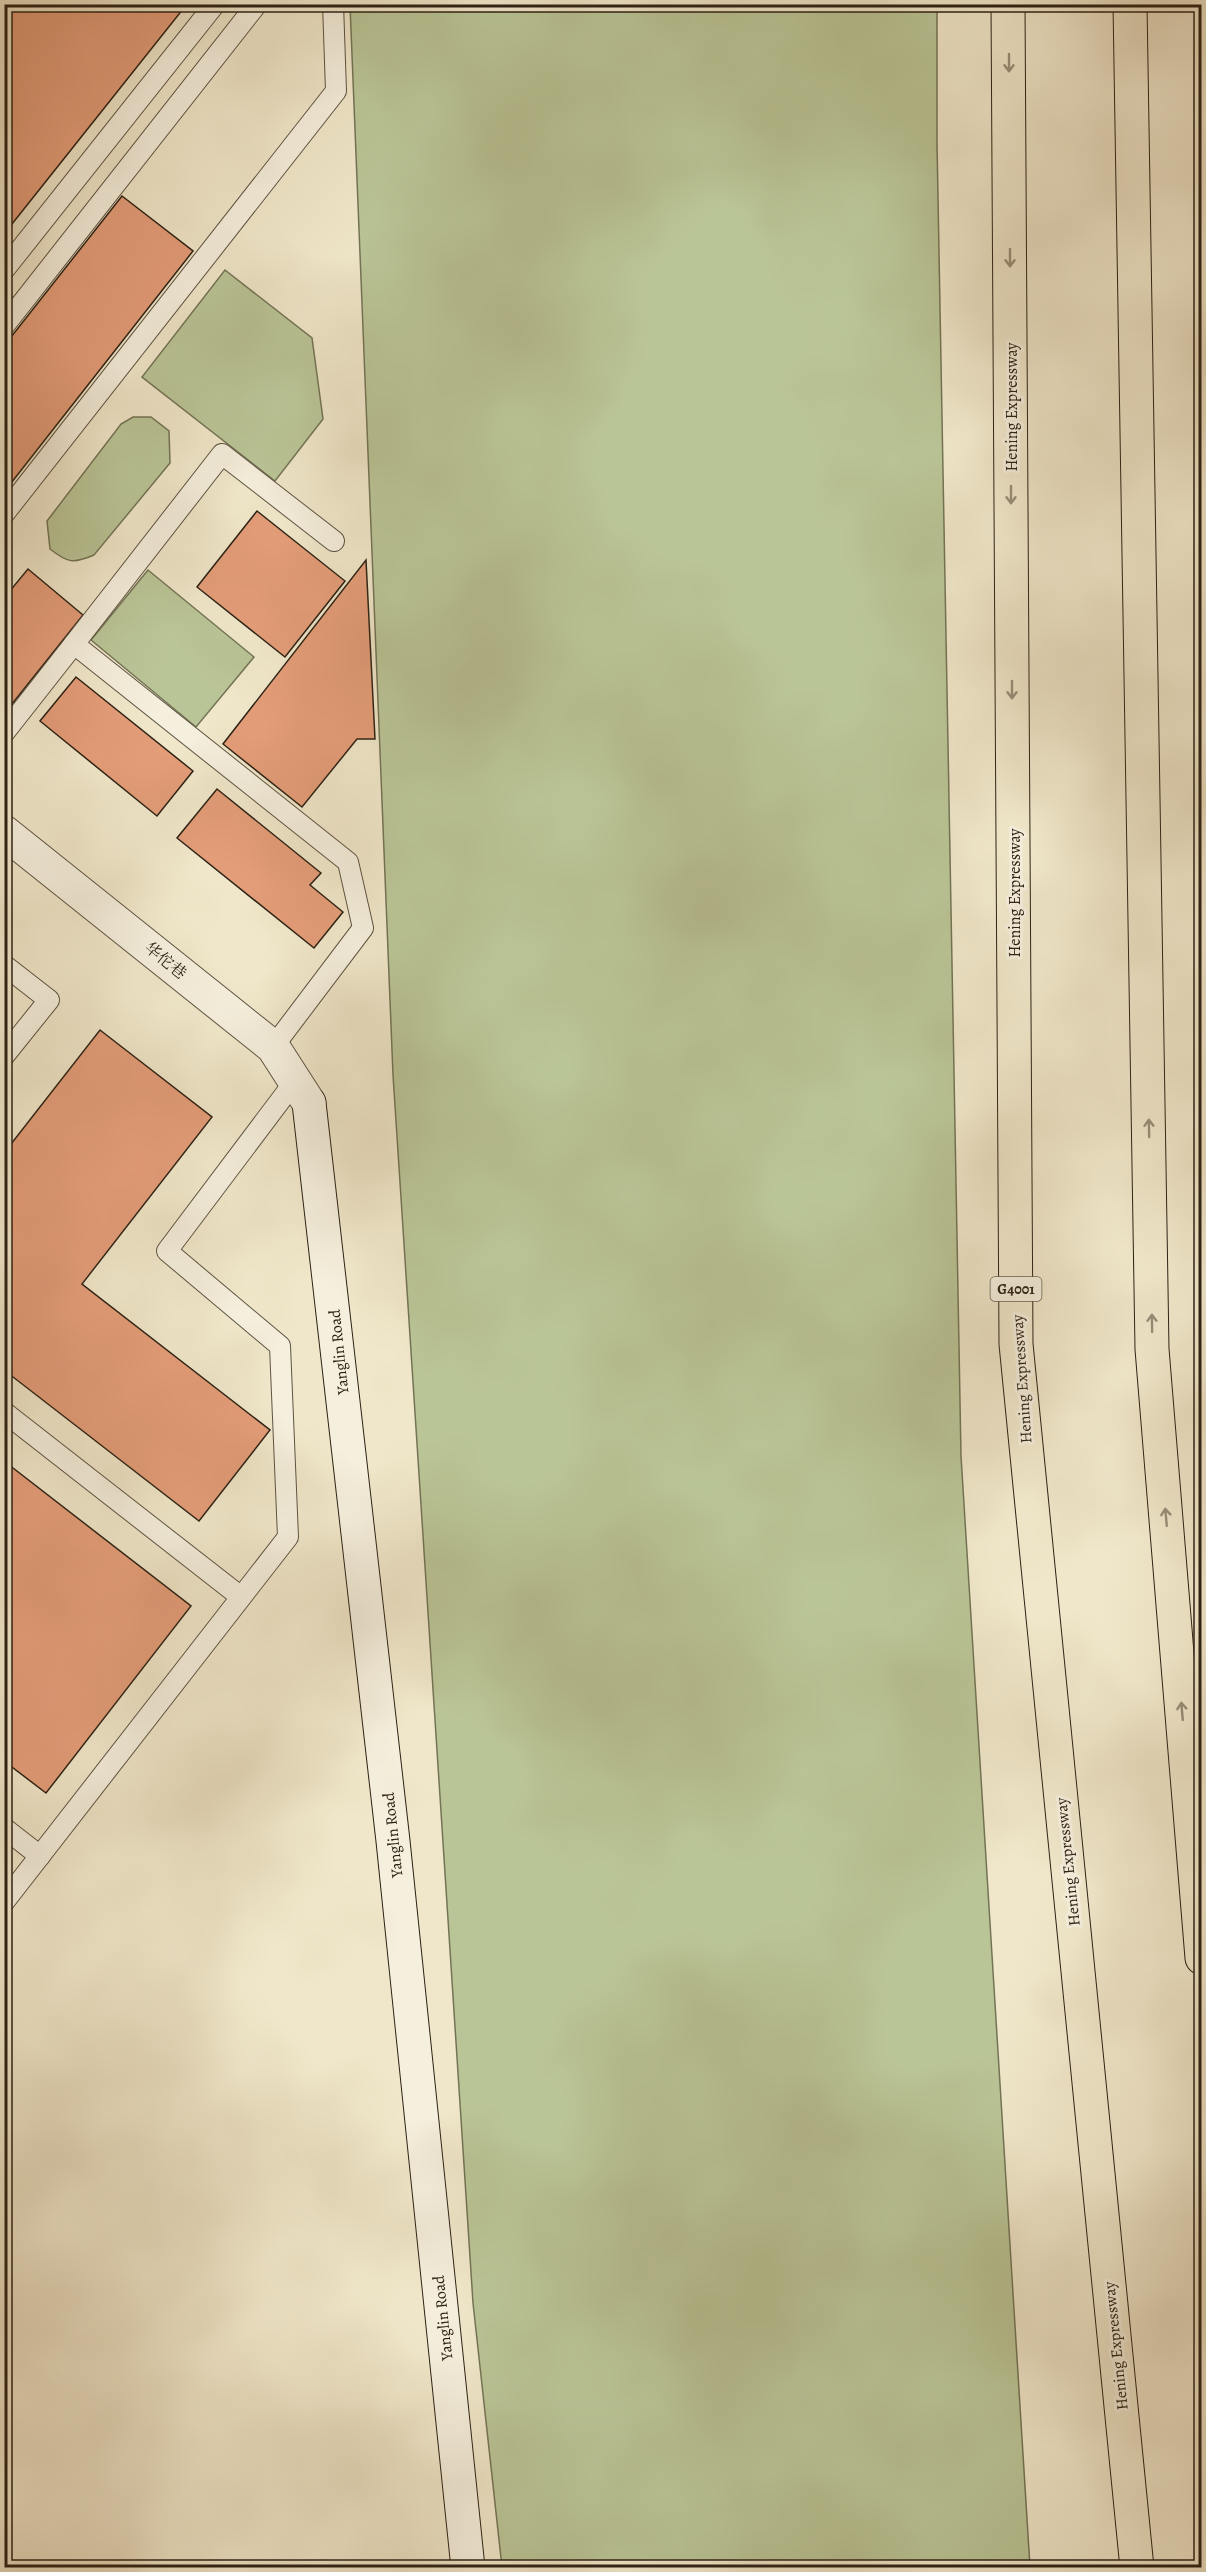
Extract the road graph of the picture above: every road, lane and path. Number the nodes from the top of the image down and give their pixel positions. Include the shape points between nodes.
1 (216, 4) edge
2 (257, 4) edge
3 (333, 4) edge
4 (1008, 4) edge
5 (1130, 4) edge
6 (4, 270) edge
7 (4, 326) edge
8 (4, 514) edge
9 (334, 542) dead end
10 (74, 644) junction
11 (4, 733) edge
12 (4, 832) edge
13 (4, 965) edge
14 (273, 1047) junction
15 (4, 1056) edge
16 (302, 1092) junction
17 (4, 1412) edge
18 (241, 1597) junction
19 (4, 1828) edge
20 (40, 1856) junction
21 (4, 1902) edge
22 (1202, 1958) edge
23 (468, 2568) edge
24 (1137, 2568) edge

1 - 6 lane
2 - 7 lane
3 - 8 lane via 336,90
4 -> 24 highway, Hening Expressway / G4001 via 1016,1344
22 -> 5 highway via 1152,1349
9 - 10 lane via 222,454
10 - 11 lane
10 - 14 lane via 348,862 363,928
12 - 14 street, 华佗巷
13 - 15 lane via 49,1000
14 - 16 street, 华佗巷
16 - 18 lane via 168,1251 280,1346 288,1537
16 - 23 street, Yanglin Road via 393,1841
17 - 18 lane
18 - 20 lane
19 - 20 lane
20 - 21 lane

